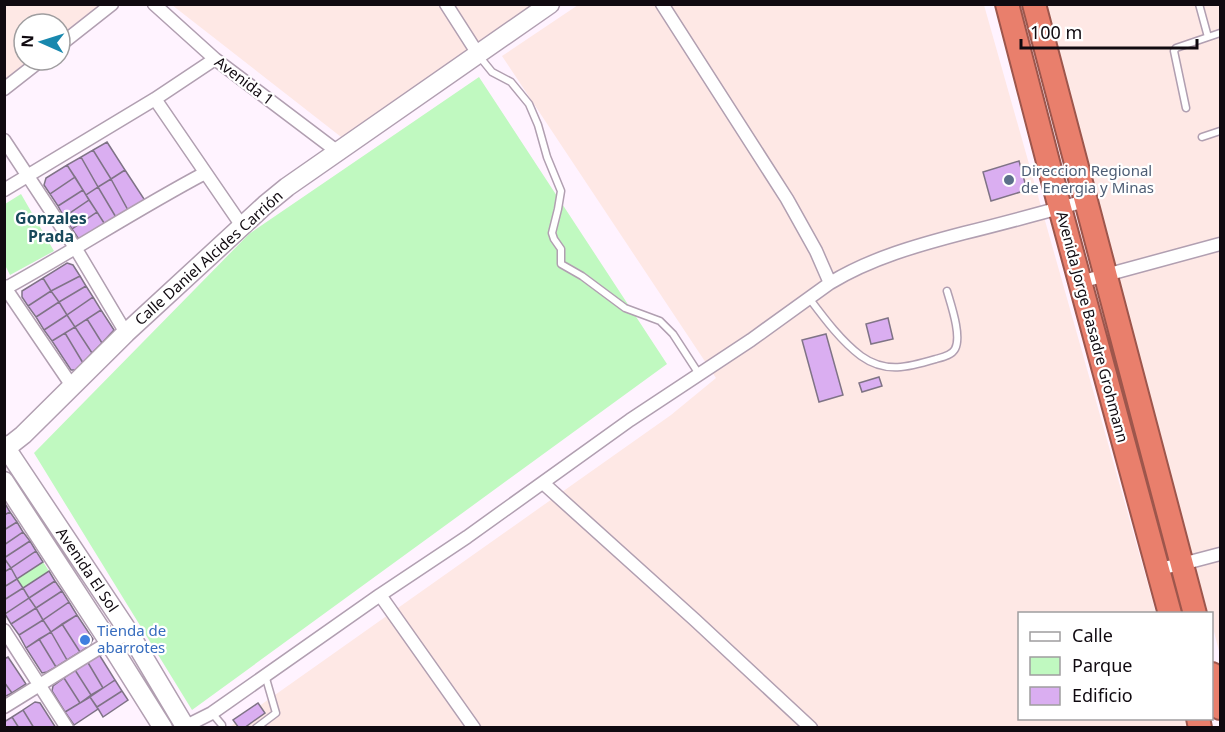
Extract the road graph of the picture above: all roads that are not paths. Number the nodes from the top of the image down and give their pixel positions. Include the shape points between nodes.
1 (112, 4) edge
2 (154, 4) edge
3 (446, 4) edge
4 (550, 4) edge
5 (662, 4) edge
6 (1007, 4) edge
7 (1034, 4) edge
8 (1199, 4) edge
9 (1220, 34) edge
10 (72, 36) edge
11 (1208, 37) junction
12 (477, 54) junction
13 (214, 59) junction
14 (25, 72) edge
15 (6, 86) edge
16 (155, 99) junction
17 (1186, 108) dead end
18 (1221, 131) edge
19 (1202, 137) dead end
20 (4, 140) edge
21 (338, 152) junction
22 (205, 173) junction
23 (27, 176) junction
24 (4, 190) edge
25 (1085, 201) junction
26 (1060, 208) junction
27 (242, 226) junction
28 (1221, 244) edge
29 (76, 249) junction
30 (1105, 275) junction
31 (1080, 282) junction
32 (830, 283) junction
33 (5, 287) edge
34 (947, 291) dead end
35 (809, 298) junction
36 (126, 333) junction
37 (699, 374) junction
38 (72, 386) junction
39 (5, 448) edge
40 (4, 482) edge
41 (543, 483) junction
42 (1221, 554) edge
43 (1182, 564) junction
44 (1158, 569) junction
45 (380, 595) junction
46 (1169, 612) edge
47 (1194, 612) edge
48 (4, 630) edge
49 (130, 634) junction
50 (109, 642) junction
51 (265, 675) junction
52 (1213, 678) edge
53 (39, 685) junction
54 (4, 707) edge
55 (1221, 708) edge
56 (212, 713) junction
57 (184, 727) edge
58 (67, 728) edge
59 (163, 728) edge
60 (222, 728) edge
61 (256, 728) edge
62 (474, 728) edge
63 (811, 728) edge

1 - 10 street
2 - 13 street, Avenida 1
3 - 12 street
4 - 12 street, Calle Daniel Alcides Carrión
5 - 32 street via 786,199
6 - 26 highway, Avenida Jorge Basadre Grohmann
7 - 25 highway, Avenida Jorge Basadre Grohmann
8 - 11 lane
9 - 11 lane
11 - 17 lane via 1174,51
12 - 21 street, Calle Daniel Alcides Carrión
12 - 37 lane via 492,72 511,82 529,104 538,125 561,191 552,233 561,249 561,264 625,308 660,321
13 - 16 street
13 - 21 street, Avenida 1
14 - 15 street
16 - 22 street
16 - 23 street
18 - 19 lane
20 - 23 street
21 - 27 street, Calle Daniel Alcides Carrión via 287,187
22 - 27 street
22 - 29 street
23 - 24 street
23 - 29 street
25 - 26 street
25 - 30 highway, Avenida Jorge Basadre Grohmann
26 - 31 highway, Avenida Jorge Basadre Grohmann
26 - 32 street via 880,258
27 - 36 street, Calle Daniel Alcides Carrión
28 - 30 street
29 - 33 street
29 - 36 street
30 - 31 street
30 - 43 highway, Avenida Jorge Basadre Grohmann
31 - 44 highway, Avenida Jorge Basadre Grohmann
32 - 35 street
33 - 38 street
34 - 35 lane via 958,338 955,350 910,367 895,368 862,357
35 - 37 street
36 - 38 street, Calle Daniel Alcides Carrión
37 - 41 street
38 - 39 street, Calle Daniel Alcides Carrión
39 - 49 street, Avenida El Sol
40 - 50 street, Avenida El Sol
41 - 45 street
41 - 63 street
42 - 43 street
43 - 44 street
43 - 47 highway, Avenida Jorge Basadre Grohmann
44 - 46 highway, Avenida Jorge Basadre Grohmann
45 - 51 street
45 - 62 street
48 - 53 street
49 - 50 street
49 - 57 street, Avenida El Sol
50 - 53 street
50 - 59 street, Avenida El Sol
51 - 56 street
51 - 61 lane via 276,713
52 - 55 highway
53 - 54 street
53 - 58 street
56 - 57 street
56 - 60 lane

